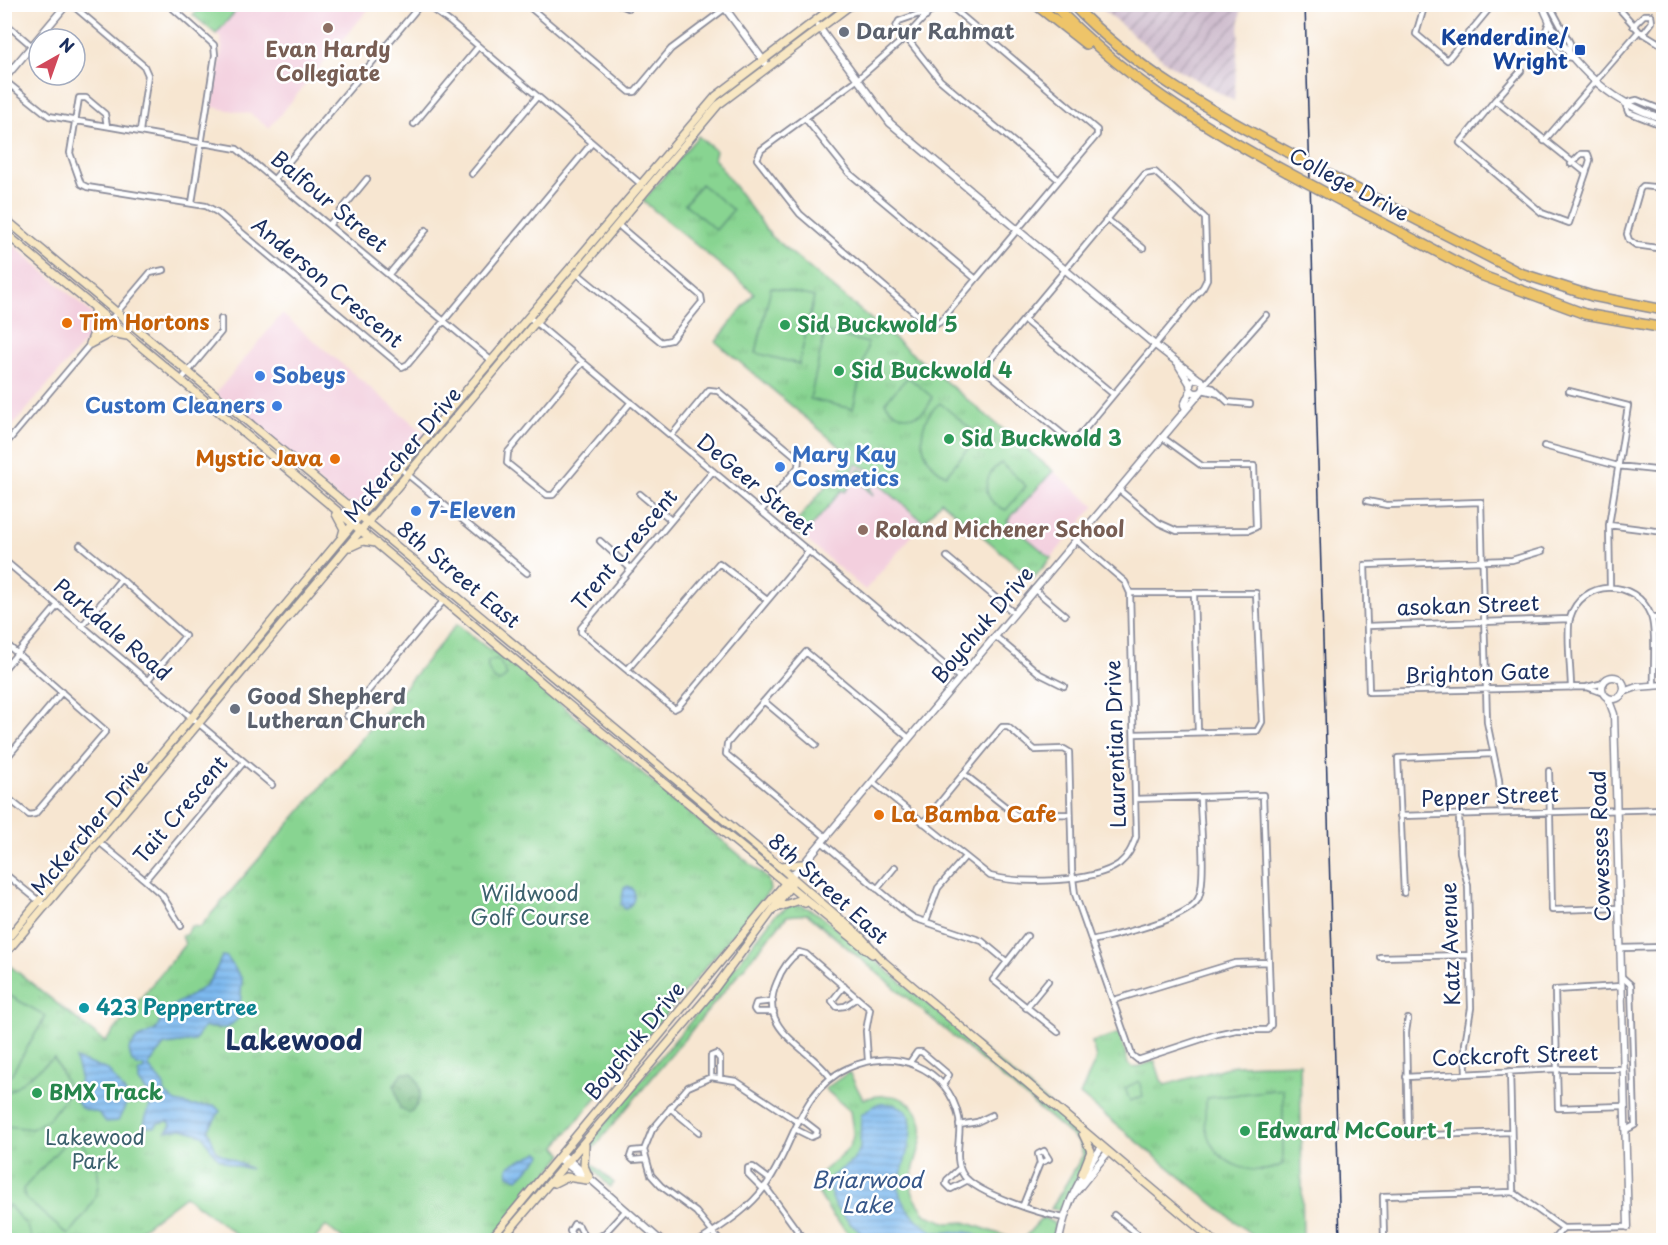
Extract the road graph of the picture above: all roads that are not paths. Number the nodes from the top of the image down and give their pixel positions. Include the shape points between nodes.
1 (69, 4) edge
2 (168, 4) edge
3 (423, 4) edge
4 (526, 4) edge
5 (618, 4) edge
6 (633, 4) edge
7 (837, 4) edge
8 (852, 4) edge
9 (938, 4) edge
10 (948, 4) edge
11 (1035, 4) edge
12 (1053, 4) edge
13 (1072, 4) edge
14 (1425, 4) edge
15 (1493, 4) edge
16 (1542, 4) edge
17 (1549, 4) edge
18 (1614, 4) edge
19 (726, 6) edge
20 (926, 17) junction
21 (815, 21) junction
22 (4, 22) edge
23 (1634, 26) junction
24 (49, 27) edge
25 (820, 28) junction
26 (1641, 32) junction
27 (906, 37) junction
28 (27, 42) edge
29 (1664, 46) edge
30 (478, 47) junction
31 (27, 52) edge
32 (1571, 56) junction
33 (762, 60) junction
34 (767, 67) junction
35 (1521, 71) dead end
36 (4, 79) edge
37 (858, 79) junction
38 (1595, 82) junction
39 (1154, 93) junction
40 (537, 97) junction
41 (1495, 100) junction
42 (1625, 103) junction
43 (1664, 111) edge
44 (805, 118) junction
45 (1664, 119) edge
46 (75, 121) junction
47 (414, 124) dead end
48 (107, 126) junction
49 (1664, 126) edge
50 (140, 130) junction
51 (201, 141) junction
52 (1544, 141) junction
53 (592, 143) junction
54 (1571, 164) junction
55 (1586, 173) junction
56 (472, 174) dead end
57 (274, 178) junction
58 (367, 179) dead end
59 (1059, 180) junction
60 (644, 187) junction
61 (1664, 188) edge
62 (192, 203) junction
63 (4, 218) edge
64 (1108, 220) junction
65 (330, 224) junction
66 (617, 224) junction
67 (1017, 229) junction
68 (426, 230) dead end
69 (4, 232) edge
70 (1143, 248) dead end
71 (1664, 249) edge
72 (164, 270) dead end
73 (1066, 270) junction
74 (577, 273) junction
75 (389, 274) junction
76 (976, 279) junction
77 (93, 306) junction
78 (1664, 310) edge
79 (117, 313) junction
80 (1266, 315) dead end
81 (529, 317) junction
82 (221, 319) dead end
83 (1024, 320) junction
84 (110, 321) junction
85 (444, 321) junction
86 (536, 322) junction
87 (1664, 328) edge
88 (129, 337) junction
89 (90, 344) junction
90 (1155, 345) junction
91 (491, 361) junction
92 (583, 362) junction
93 (1179, 365) junction
94 (498, 367) junction
95 (188, 372) junction
96 (181, 380) junction
97 (1202, 386) junction
98 (1190, 387) junction
99 (1569, 391) dead end
100 (1113, 394) junction
101 (631, 402) junction
102 (1250, 404) dead end
103 (1186, 409) junction
104 (671, 436) junction
105 (1162, 437) junction
106 (4, 446) edge
107 (1544, 446) dead end
108 (1618, 466) junction
109 (401, 468) junction
110 (713, 471) junction
111 (1664, 471) edge
112 (408, 474) junction
113 (1118, 489) junction
114 (640, 494) dead end
115 (322, 498) junction
116 (1367, 501) dead end
117 (344, 503) junction
118 (371, 503) junction
119 (380, 508) junction
120 (761, 511) junction
121 (361, 515) junction
122 (671, 520) junction
123 (369, 522) junction
124 (353, 524) junction
125 (1609, 525) junction
126 (361, 530) junction
127 (1660, 532) edge
128 (385, 535) junction
129 (1664, 538) edge
130 (1075, 539) junction
131 (340, 541) junction
132 (600, 542) dead end
133 (379, 543) junction
134 (80, 545) dead end
135 (809, 551) junction
136 (1542, 551) dead end
137 (343, 552) junction
138 (947, 557) dead end
139 (4, 560) edge
140 (1482, 560) junction
141 (631, 569) junction
142 (526, 573) dead end
143 (121, 579) junction
144 (1610, 586) junction
145 (1034, 590) junction
146 (1130, 593) junction
147 (1194, 594) junction
148 (445, 599) junction
149 (767, 600) junction
150 (58, 605) junction
151 (1014, 613) junction
152 (1065, 615) dead end
153 (1652, 618) junction
154 (1664, 618) edge
155 (1570, 619) junction
156 (1484, 623) junction
157 (82, 626) junction
158 (1367, 626) junction
159 (994, 636) junction
160 (4, 642) edge
161 (18, 653) junction
162 (4, 669) edge
163 (627, 670) junction
164 (960, 678) junction
165 (147, 681) junction
166 (1622, 682) junction
167 (1604, 683) junction
168 (1654, 685) junction
169 (1664, 685) edge
170 (1064, 686) dead end
171 (1587, 687) junction
172 (1637, 687) junction
173 (1571, 688) junction
174 (1486, 690) junction
175 (62, 692) junction
176 (1605, 695) junction
177 (1620, 695) junction
178 (765, 702) junction
179 (1614, 714) junction
180 (347, 716) dead end
181 (192, 718) junction
182 (199, 724) junction
183 (1198, 732) junction
184 (1134, 734) junction
185 (909, 738) junction
186 (816, 745) dead end
187 (1493, 754) junction
188 (4, 760) edge
189 (244, 762) junction
190 (1549, 771) dead end
191 (964, 774) junction
192 (873, 782) junction
193 (272, 785) dead end
194 (4, 795) edge
195 (1200, 797) junction
196 (1135, 799) junction
197 (1664, 809) edge
198 (1616, 810) junction
199 (1549, 812) junction
200 (1070, 813) junction
201 (1501, 813) junction
202 (1459, 814) junction
203 (1400, 816) junction
204 (923, 823) junction
205 (824, 840) junction
206 (99, 842) junction
207 (964, 858) junction
208 (803, 863) junction
209 (779, 866) junction
210 (895, 867) dead end
211 (4, 873) edge
212 (775, 874) junction
213 (1072, 878) junction
214 (145, 880) junction
215 (790, 882) junction
216 (878, 889) junction
217 (1404, 893) dead end
218 (776, 894) junction
219 (42, 904) junction
220 (810, 904) junction
221 (775, 908) junction
222 (1619, 908) junction
223 (926, 921) junction
224 (180, 926) dead end
225 (1027, 936) dead end
226 (1092, 941) junction
227 (4, 943) edge
228 (1664, 947) edge
229 (1621, 948) junction
230 (4, 955) edge
231 (1468, 956) junction
232 (1380, 957) dead end
233 (1006, 961) junction
234 (884, 962) junction
235 (1267, 962) junction
236 (1622, 977) junction
237 (1048, 981) dead end
238 (844, 986) junction
239 (1622, 986) junction
240 (857, 998) junction
241 (1114, 1000) junction
242 (773, 1001) junction
243 (1026, 1008) junction
244 (774, 1012) junction
245 (1408, 1019) dead end
246 (1058, 1032) dead end
247 (868, 1060) junction
248 (910, 1062) junction
249 (1556, 1069) junction
250 (1624, 1069) junction
251 (1510, 1071) junction
252 (1466, 1073) junction
253 (711, 1077) junction
254 (720, 1077) junction
255 (830, 1077) junction
256 (1406, 1077) junction
257 (943, 1085) junction
258 (1625, 1106) junction
259 (670, 1108) junction
260 (992, 1115) dead end
261 (1069, 1119) junction
262 (799, 1120) junction
263 (959, 1125) junction
264 (795, 1129) junction
265 (1626, 1130) junction
266 (699, 1132) dead end
267 (1510, 1132) junction
268 (587, 1140) junction
269 (1105, 1149) junction
270 (644, 1150) junction
271 (561, 1157) junction
272 (645, 1159) junction
273 (569, 1163) junction
274 (1040, 1163) dead end
275 (960, 1168) junction
276 (1082, 1174) junction
277 (588, 1178) junction
278 (769, 1179) junction
279 (968, 1180) junction
280 (764, 1187) junction
281 (543, 1192) junction
282 (1513, 1192) junction
283 (1071, 1198) junction
284 (1023, 1205) junction
285 (626, 1210) junction
286 (1114, 1215) dead end
287 (1064, 1218) junction
288 (1628, 1227) joint
289 (1563, 1228) junction
290 (713, 1232) junction
291 (490, 1240) edge
292 (501, 1240) edge
293 (574, 1240) edge
294 (586, 1240) edge
295 (593, 1240) edge
296 (660, 1240) edge
297 (701, 1240) edge
298 (719, 1240) edge
299 (804, 1240) edge
300 (1059, 1240) edge
301 (1145, 1240) edge
302 (1213, 1240) edge
303 (1384, 1240) edge
304 (1553, 1240) edge

1 - 24 street
1 - 50 street via 144,66 148,75
2 - 51 street via 214,45
3 - 30 street
3 - 57 street
4 - 19 street via 630,92 635,92 671,49
5 - 6 street via 628,8
7 - 21 main road, McKercher Drive
8 - 25 main road, McKercher Drive
9 - 20 street
10 - 59 street via 1097,130 1098,135
11 - 39 highway
12 - 39 highway, College Drive
13 - 78 highway, College Drive, bridge via 1119,46 1172,85 1322,171 1520,273 1592,296
14 - 15 street via 1416,34 1447,60
16 - 32 street
17 - 32 street via 1570,44
18 - 23 street
19 - 33 street
20 - 27 street
20 - 27 street via 919,14 896,24
21 - 25 street
21 - 33 main road, McKercher Drive
22 - 28 street
23 - 26 street
23 - 26 street via 1644,15 1651,15 1652,22
25 - 34 main road, McKercher Drive
25 - 37 street
26 - 29 street
26 - 38 street
27 - 37 street
27 - 59 street via 940,80
30 - 40 street
30 - 47 street
31 - 36 street
32 - 38 street
33 - 34 street
33 - 60 main road, McKercher Drive via 716,96
34 - 60 main road, McKercher Drive via 718,105
35 - 41 street
36 - 46 street, Balfour Street via 49,116
37 - 44 street
37 - 67 street via 890,123
38 - 42 street
38 - 52 street
39 - 87 highway, College Drive, bridge via 1287,172 1483,276 1585,314
40 - 53 street
40 - 56 street
41 - 52 street
41 - 55 street via 1460,143 1542,213 1569,223
42 - 43 street via 1637,100
42 - 45 street
42 - 49 street via 1628,112
44 - 76 street via 849,173
44 - 76 street via 761,150 757,159 800,214 933,326
46 - 48 street, Balfour Street
46 - 48 street via 77,102 84,97 105,114
46 - 62 street, Anderson Crescent via 70,159 81,184
48 - 50 street, Balfour Street
50 - 51 street, Balfour Street
51 - 57 street, Balfour Street via 237,148
51 - 62 street
52 - 54 street
53 - 60 street
53 - 85 street, Anderson Crescent
54 - 55 street
54 - 55 street via 1581,154 1588,154
57 - 65 street, Balfour Street
58 - 65 street
59 - 67 street
60 - 66 main road, McKercher Drive
60 - 81 main road, McKercher Drive
61 - 71 street via 1643,186 1627,234 1636,245
62 - 85 street, Anderson Crescent via 217,212 402,367
63 - 79 main road, 8th Street East
64 - 70 street
64 - 73 street
64 - 90 street via 1145,174 1155,172 1205,218 1207,279
65 - 75 street, Balfour Street
66 - 74 main road, McKercher Drive
66 - 74 street via 701,296 702,302 671,340 661,342
67 - 73 street
67 - 76 street
68 - 75 street
69 - 77 main road, 8th Street East
72 - 79 street via 150,273
73 - 83 street
73 - 90 street
74 - 86 main road, McKercher Drive
75 - 85 street, Balfour Street
77 - 84 main road, 8th Street East
77 - 89 main road via 97,324
79 - 84 street
79 - 95 main road, 8th Street East
80 - 97 street
81 - 86 street, DeGeer Street
81 - 91 main road, McKercher Drive
82 - 95 street via 221,332
83 - 100 street
83 - 100 street via 985,369 1066,439 1074,441
84 - 88 main road, 8th Street East
84 - 89 street
85 - 91 street, Balfour Street
86 - 92 street, DeGeer Street
86 - 94 main road, McKercher Drive
88 - 89 main road via 111,333
88 - 96 main road, 8th Street East
89 - 106 street
90 - 93 street
90 - 100 street
91 - 94 street, Balfour Street
91 - 109 main road, McKercher Drive
92 - 101 street, DeGeer Street
92 - 101 street via 508,452 507,463 547,495 553,495
93 - 97 street
93 - 98 street
94 - 112 main road, McKercher Drive
95 - 96 street
95 - 117 main road, 8th Street East
96 - 115 main road, 8th Street East
97 - 98 street
97 - 98 street via 1194,379
97 - 102 street via 1228,402
97 - 103 street, Boychuk Drive
98 - 103 street, Boychuk Drive
99 - 108 street via 1628,406
101 - 104 street, DeGeer Street
103 - 105 street, Boychuk Drive
104 - 110 street, DeGeer Street
104 - 120 street via 709,390 727,398 799,459 798,467
105 - 113 street, Boychuk Drive
105 - 113 street via 1202,466 1254,466 1256,527 1178,531 1159,523
107 - 108 street
108 - 111 street
108 - 125 street
109 - 112 street
109 - 118 main road, McKercher Drive
110 - 120 street, DeGeer Street
110 - 122 street, Trent Crescent
112 - 119 main road, McKercher Drive
112 - 142 street
113 - 130 street, Boychuk Drive
114 - 122 street
115 - 124 main road, 8th Street East
115 - 131 main road via 341,520 344,529
116 - 140 street via 1387,505 1481,502
117 - 118 main road
117 - 121 main road, 8th Street East
118 - 121 main road, McKercher Drive
119 - 123 main road, McKercher Drive
119 - 128 main road via 378,524
120 - 135 street, DeGeer Street
121 - 123 main road, 8th Street East
121 - 124 main road, McKercher Drive
122 - 141 street, Trent Crescent
123 - 126 main road, McKercher Drive
123 - 128 main road, 8th Street East
124 - 126 main road, 8th Street East
124 - 131 main road, McKercher Drive
125 - 127 street
125 - 144 street
126 - 133 main road, 8th Street East
126 - 137 main road, McKercher Drive
127 - 129 street
128 - 209 main road, 8th Street East
130 - 145 street, Boychuk Drive
130 - 146 street via 1125,582
131 - 181 main road, McKercher Drive
132 - 141 street
133 - 137 main road via 361,542
133 - 148 main road, 8th Street East
134 - 143 street
135 - 149 street, Trent Crescent
135 - 164 street, DeGeer Street
136 - 140 street via 1512,560
137 - 182 main road, McKercher Drive
138 - 151 street
139 - 150 street, Parkdale Road
140 - 156 street
140 - 158 street via 1365,565
141 - 163 street, Trent Crescent via 580,628
143 - 157 street
143 - 165 street via 185,636
144 - 153 street via 1634,595
144 - 155 street via 1592,593
145 - 151 street, Boychuk Drive
145 - 152 street
146 - 147 street
146 - 184 street, Laurentian Drive
147 - 183 street
147 - 183 street via 1256,593 1260,662 1260,729 1254,733
148 - 180 street
148 - 212 main road, 8th Street East
149 - 163 street via 719,563
149 - 163 street, Trent Crescent via 674,709
150 - 157 street, Parkdale Road
150 - 161 street
151 - 159 street, Boychuk Drive
153 - 154 street
153 - 168 street
155 - 156 street, asokan Street
155 - 173 street
156 - 158 street, asokan Street
156 - 174 street
157 - 165 street, Parkdale Road
158 - 174 street, Brighton Gate via 1370,692
159 - 164 street, Boychuk Drive
159 - 170 street via 1040,674
160 - 161 street
161 - 162 street
161 - 175 street
164 - 185 street, Boychuk Drive
165 - 181 street, Parkdale Road
166 - 167 street via 1612,678
166 - 172 street
166 - 177 street, Cowesses Road
167 - 171 street, Brighton Gate
167 - 176 street
168 - 169 street
168 - 172 street
171 - 173 street, Brighton Gate
171 - 176 street, Brighton Gate
172 - 177 street
173 - 174 street, Brighton Gate
174 - 187 street
175 - 188 street
175 - 194 street via 106,731 35,814 28,815
176 - 177 street
176 - 179 street, Cowesses Road
177 - 179 street, Cowesses Road
178 - 185 street via 808,652
178 - 186 street
178 - 205 street via 727,744 726,754
179 - 198 street, Cowesses Road
181 - 182 street, Parkdale Road
181 - 219 main road, McKercher Drive
182 - 189 street, Tait Crescent
182 - 206 main road, McKercher Drive
183 - 184 street
184 - 196 street, Laurentian Drive
185 - 192 street, Boychuk Drive
187 - 201 street
187 - 203 street via 1398,758
189 - 193 street
189 - 214 street, Tait Crescent
190 - 199 street
191 - 200 street via 1016,815
191 - 200 street via 1005,726 1035,750 1064,749 1069,753
191 - 204 street
192 - 204 street, Laurentian Drive
192 - 205 street, Boychuk Drive
195 - 196 street
195 - 226 street via 1202,876 1198,899 1182,913
195 - 235 street via 1260,794 1264,798
196 - 213 street, Laurentian Drive via 1136,837 1131,851 1119,864 1106,870
197 - 198 street, Pepper Street
198 - 199 street, Pepper Street
198 - 222 street, Cowesses Road
199 - 201 street, Pepper Street
199 - 222 street via 1552,910
200 - 213 street
201 - 202 street, Pepper Street
202 - 203 street, Pepper Street
202 - 231 street, Katz Avenue via 1460,852 1468,886
203 - 217 street
204 - 207 street, Laurentian Drive
205 - 208 street, Boychuk Drive
205 - 216 street
206 - 214 street, Tait Crescent
206 - 219 main road, McKercher Drive
207 - 213 street, Laurentian Drive via 990,876 1008,880
207 - 223 street via 938,888
208 - 209 main road
208 - 215 street, Boychuk Drive
209 - 215 main road, 8th Street East
210 - 216 street
211 - 219 street
212 - 215 main road, 8th Street East
212 - 218 main road
213 - 226 street
214 - 224 street via 162,895
215 - 218 main road, Boychuk Drive
215 - 220 main road, 8th Street East
215 - 221 main road, Boychuk Drive
215 - 234 main road, 8th Street East via 861,937
216 - 223 street via 904,911
218 - 271 main road, Boychuk Drive
219 - 227 main road, McKercher Drive
219 - 230 main road, McKercher Drive
220 - 221 main road via 799,900
220 - 234 main road, 8th Street East
221 - 268 main road, Boychuk Drive via 715,988
222 - 229 street, Cowesses Road
223 - 233 street via 982,941
225 - 233 street
226 - 241 street
228 - 229 street
229 - 236 street, Cowesses Road
231 - 232 street
231 - 252 street, Katz Avenue via 1471,1008 1465,1044
233 - 243 street via 993,980
234 - 261 main road, 8th Street East
235 - 241 street via 1235,963
235 - 241 street via 1271,1026 1268,1030 1217,1034 1138,1060 1132,1055
236 - 239 street, Cowesses Road
236 - 265 street, Cowesses Road via 1631,985 1635,1125
237 - 243 street
238 - 240 street
238 - 240 street via 832,1001 837,1007
238 - 242 street via 799,952 777,981
239 - 249 street via 1555,990
239 - 250 street, Cowesses Road
240 - 247 street via 871,1012 866,1031
242 - 244 street
242 - 244 street via 756,1004 754,1010
243 - 246 street
244 - 255 street via 791,1042
245 - 256 street
247 - 248 street via 895,1058
247 - 255 street
248 - 257 street
248 - 257 street via 916,1052 922,1052 949,1075
249 - 250 street, Cockcroft Street
249 - 251 street, Cockcroft Street
249 - 258 street via 1558,1108
250 - 258 street, Cowesses Road
251 - 252 street, Cockcroft Street
251 - 267 street
252 - 256 street, Cockcroft Street
253 - 254 street
253 - 254 street via 710,1060 716,1054 720,1059
253 - 259 street via 688,1087
254 - 262 street via 744,1085
255 - 262 street via 814,1094
256 - 267 street via 1408,1136
257 - 263 street via 954,1102
258 - 265 street, Cowesses Road
259 - 266 street
259 - 270 street via 652,1130
260 - 263 street
261 - 269 main road, 8th Street East
261 - 276 main road via 1090,1146 1090,1157
262 - 264 street
262 - 264 street via 813,1126 816,1135 812,1137
263 - 275 street
264 - 278 street
265 - 288 street, Cowesses Road
267 - 282 street
268 - 273 main road, Boychuk Drive
268 - 277 main road via 583,1156
269 - 276 street
269 - 283 street
269 - 302 main road, 8th Street East
270 - 272 street
270 - 272 street via 632,1151 630,1157
271 - 273 street
271 - 291 main road, Boychuk Drive
272 - 290 street via 655,1180 696,1212
273 - 277 street
273 - 281 main road, Boychuk Drive
274 - 284 street
275 - 279 street
275 - 279 street via 946,1184 951,1189
276 - 283 street
277 - 281 main road via 563,1177
277 - 285 street
278 - 280 street
278 - 280 street via 753,1167 748,1168 748,1174
279 - 284 street via 987,1192
280 - 290 street via 738,1214
280 - 299 street
281 - 292 main road, Boychuk Drive
282 - 289 street
282 - 303 street via 1383,1196
283 - 287 street
284 - 287 street
285 - 295 street
285 - 296 street
286 - 301 street
287 - 300 street
288 - 289 street
289 - 304 street
290 - 297 street
290 - 298 street
293 - 294 street via 570,1231 574,1224

